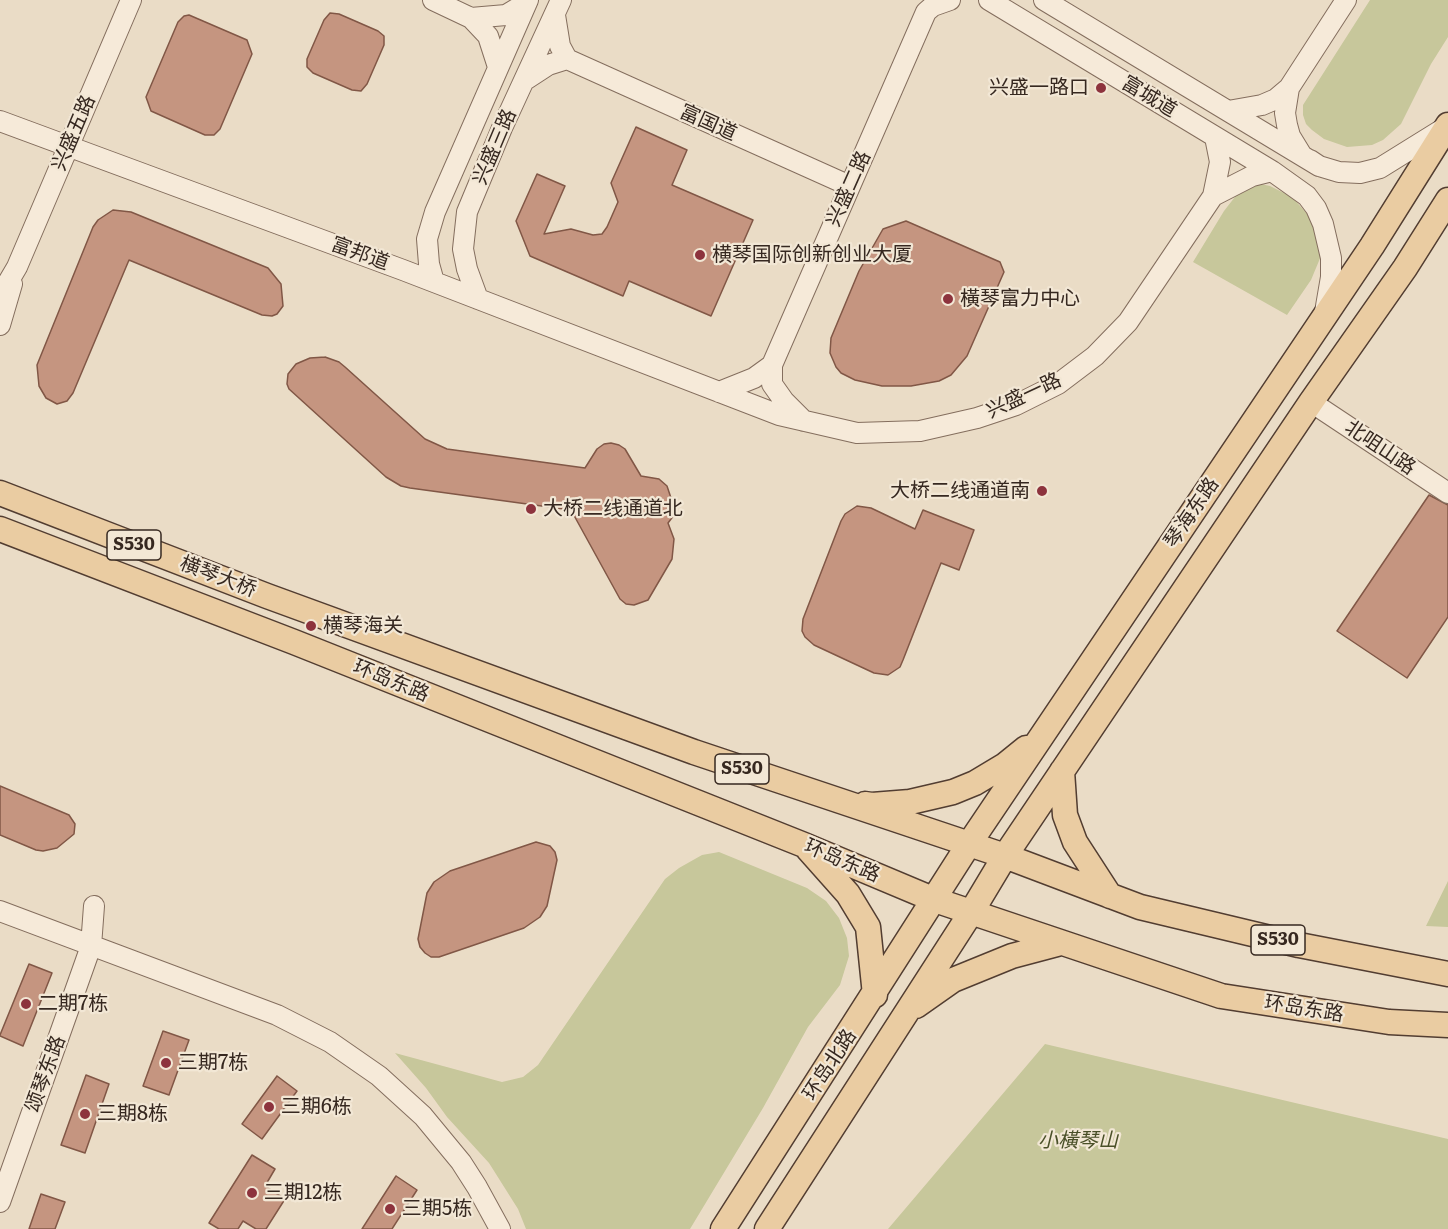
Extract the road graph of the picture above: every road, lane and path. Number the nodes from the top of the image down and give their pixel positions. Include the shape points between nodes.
1 (131, 0) edge
2 (433, 0) edge
3 (950, 0) edge
4 (989, 0) edge
5 (1044, 0) edge
6 (1346, 0) edge
7 (527, 1) edge
8 (925, 6) edge
9 (558, 8) edge
10 (471, 18) junction
11 (567, 59) junction
12 (498, 67) junction
13 (525, 80) junction
14 (1289, 88) junction
15 (1228, 111) junction
16 (0, 121) edge
17 (1448, 125) edge
18 (1215, 138) junction
19 (68, 147) junction
20 (1312, 161) junction
21 (1272, 171) junction
22 (850, 186) junction
23 (1213, 196) junction
24 (1448, 200) edge
25 (17, 267) junction
26 (435, 282) junction
27 (0, 296) edge
28 (478, 299) junction
29 (1324, 314) junction
30 (0, 325) edge
31 (772, 365) junction
32 (719, 392) junction
33 (1311, 402) junction
34 (804, 421) junction
35 (0, 493) edge
36 (1448, 493) edge
37 (0, 529) edge
38 (267, 596) joint
39 (255, 628) joint
40 (1042, 736) junction
41 (1062, 771) junction
42 (822, 796) junction
43 (969, 844) junction
44 (804, 845) junction
45 (1005, 856) junction
46 (1110, 896) junction
47 (934, 900) junction
48 (94, 906) dead end
49 (0, 911) edge
50 (972, 911) junction
51 (1061, 943) junction
52 (91, 946) junction
53 (1448, 974) edge
54 (875, 995) junction
55 (906, 1012) junction
56 (1389, 1022) junction
57 (1448, 1025) edge
58 (1448, 1038) edge
59 (0, 1202) edge
60 (500, 1229) edge
61 (723, 1229) edge
62 (767, 1229) edge

1 - 19 street, 兴盛五路
2 - 10 street
3 - 8 street
4 - 18 street, 富城道
5 - 15 street, 富城道
6 - 14 street
7 - 10 street via 506,15
7 - 12 street, 兴盛三路
8 - 22 street, 兴盛二路
9 - 11 street via 560,46
9 - 13 street, 兴盛三路
10 - 12 street via 488,36
11 - 13 street via 548,65
11 - 22 street, 富国道
12 - 26 street, 兴盛三路 via 427,239
13 - 28 street, 兴盛三路 via 468,212 463,249
14 - 15 street via 1262,105
14 - 20 street via 1287,125 1296,147
15 - 20 street, 富城道
16 - 19 street, 富邦道
17 - 20 street, 富城道 via 1380,168 1360,173 1339,172
17 - 29 main road, 琴海东路
18 - 21 street, 富城道
18 - 23 street via 1220,162
19 - 25 street, 兴盛五路
19 - 26 street, 富邦道
21 - 23 street via 1252,176
21 - 29 street, 富城道 via 1307,196 1323,224 1331,258
22 - 31 street, 兴盛二路
23 - 34 street, 兴盛一路 via 1128,322 1095,356 1058,384 990,414 920,431 857,434
24 - 33 main road, 琴海东路
25 - 27 street
25 - 30 street
26 - 28 street, 富邦道
28 - 32 street, 富邦道
29 - 40 main road, 琴海东路
31 - 32 street via 754,378
31 - 34 street via 772,384
32 - 34 street, 兴盛一路 via 779,416
33 - 36 street, 北咀山路
33 - 41 main road, 琴海东路
35 - 38 main road, 横琴大桥 / S530
37 - 39 main road, 横琴大桥 / S530
38 - 42 main road, 环岛东路 / S530
39 - 44 main road, 环岛东路 / S530
40 - 42 main road via 1005,765 953,792 910,802 872,805
40 - 43 main road, 琴海东路
41 - 45 main road, 琴海东路
41 - 46 main road via 1065,815 1075,842
42 - 43 main road, 环岛东路 / S530
43 - 45 main road, 环岛东路 / S530
43 - 47 main road, 琴海东路
44 - 47 main road, 环岛东路 / S530
44 - 54 main road via 848,894 868,927
45 - 46 main road, 环岛东路 / S530
45 - 50 main road, 琴海东路
46 - 53 main road, 环岛东路 / S530 via 1140,908 1299,945
47 - 50 main road, 环岛东路 / S530
47 - 54 main road, 环岛北路
48 - 52 street, 颂琴东路
49 - 52 street
50 - 51 main road, 环岛东路 / S530
50 - 55 main road, 环岛北路
51 - 55 main road via 1012,956 953,980
51 - 56 main road, 环岛东路 / S530 via 1221,996
52 - 59 street, 颂琴东路
52 - 60 street via 277,1016 355,1058 402,1095 443,1138
54 - 61 main road, 环岛北路
55 - 62 main road, 环岛北路
56 - 57 main road, 环岛东路 / S530
56 - 58 main road

